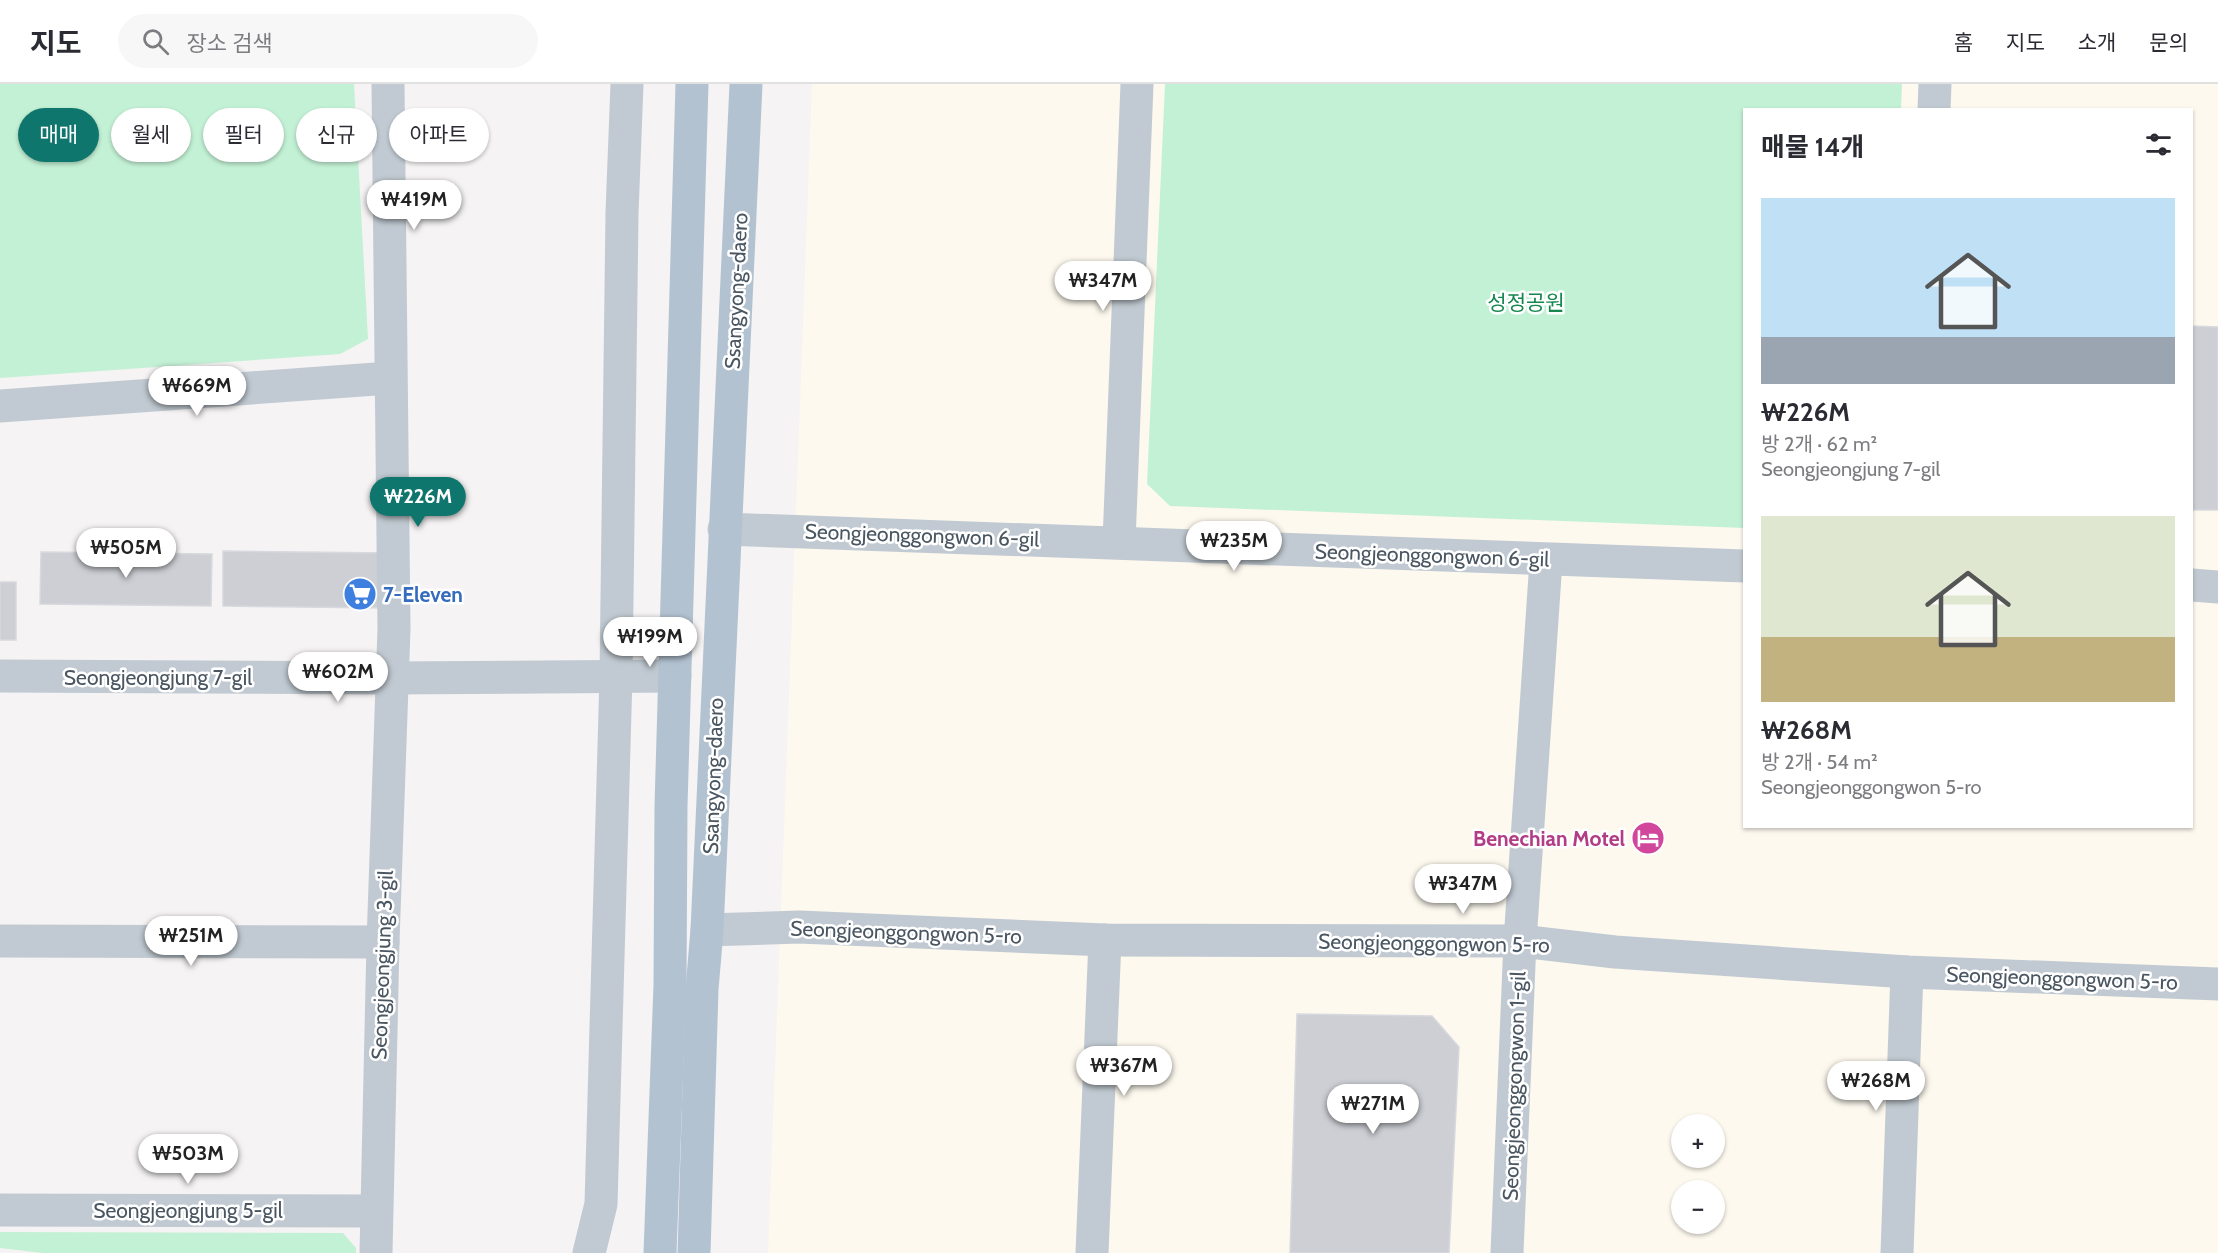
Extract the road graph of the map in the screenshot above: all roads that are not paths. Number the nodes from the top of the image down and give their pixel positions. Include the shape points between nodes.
1 (388, 84) edge
2 (627, 84) edge
3 (692, 84) edge
4 (746, 84) edge
5 (1137, 84) edge
6 (1935, 84) edge
7 (1934, 108) edge
8 (390, 378) junction
9 (0, 406) edge
10 (724, 529) junction
11 (1119, 542) junction
12 (1546, 561) junction
13 (1743, 566) edge
14 (2193, 585) edge
15 (2218, 587) edge
16 (0, 676) edge
17 (616, 676) junction
18 (675, 676) junction
19 (391, 678) junction
20 (707, 930) junction
21 (1105, 940) junction
22 (1520, 941) junction
23 (0, 942) edge
24 (383, 942) junction
25 (1907, 972) junction
26 (2218, 984) edge
27 (0, 1210) edge
28 (376, 1211) junction
29 (376, 1253) edge
30 (589, 1253) edge
31 (660, 1253) edge
32 (694, 1253) edge
33 (1092, 1253) edge
34 (1507, 1253) edge
35 (1897, 1253) edge

1 - 8 street, Seongjeongjung 3-gil
2 - 17 street
3 - 18 main road, Ssangyong-daero
4 - 10 main road, Ssangyong-daero
5 - 11 street
6 - 7 street
8 - 9 street
8 - 19 street, Seongjeongjung 3-gil
10 - 11 street, Seongjeonggongwon 6-gil
10 - 20 main road, Ssangyong-daero
11 - 12 street, Seongjeonggongwon 6-gil
12 - 13 street, Seongjeonggongwon 6-gil
12 - 22 street, Seongjeonggongwon 1-gil
14 - 15 street
16 - 19 street, Seongjeongjung 7-gil
17 - 18 street, Seongjeongjung 7-gil
17 - 19 street, Seongjeongjung 7-gil
17 - 30 street via 601,1204
18 - 31 main road, Ssangyong-daero via 670,985
19 - 24 street, Seongjeongjung 3-gil
20 - 21 street, Seongjeonggongwon 5-ro via 799,927
20 - 32 main road, Ssangyong-daero
21 - 22 street, Seongjeonggongwon 5-ro
21 - 33 street
22 - 25 street, Seongjeonggongwon 5-ro
22 - 34 street, Seongjeonggongwon 1-gil
23 - 24 street
24 - 28 street, Seongjeongjung 3-gil
25 - 26 street, Seongjeonggongwon 5-ro
25 - 35 street
27 - 28 street, Seongjeongjung 5-gil
28 - 29 street, Seongjeongjung 3-gil

